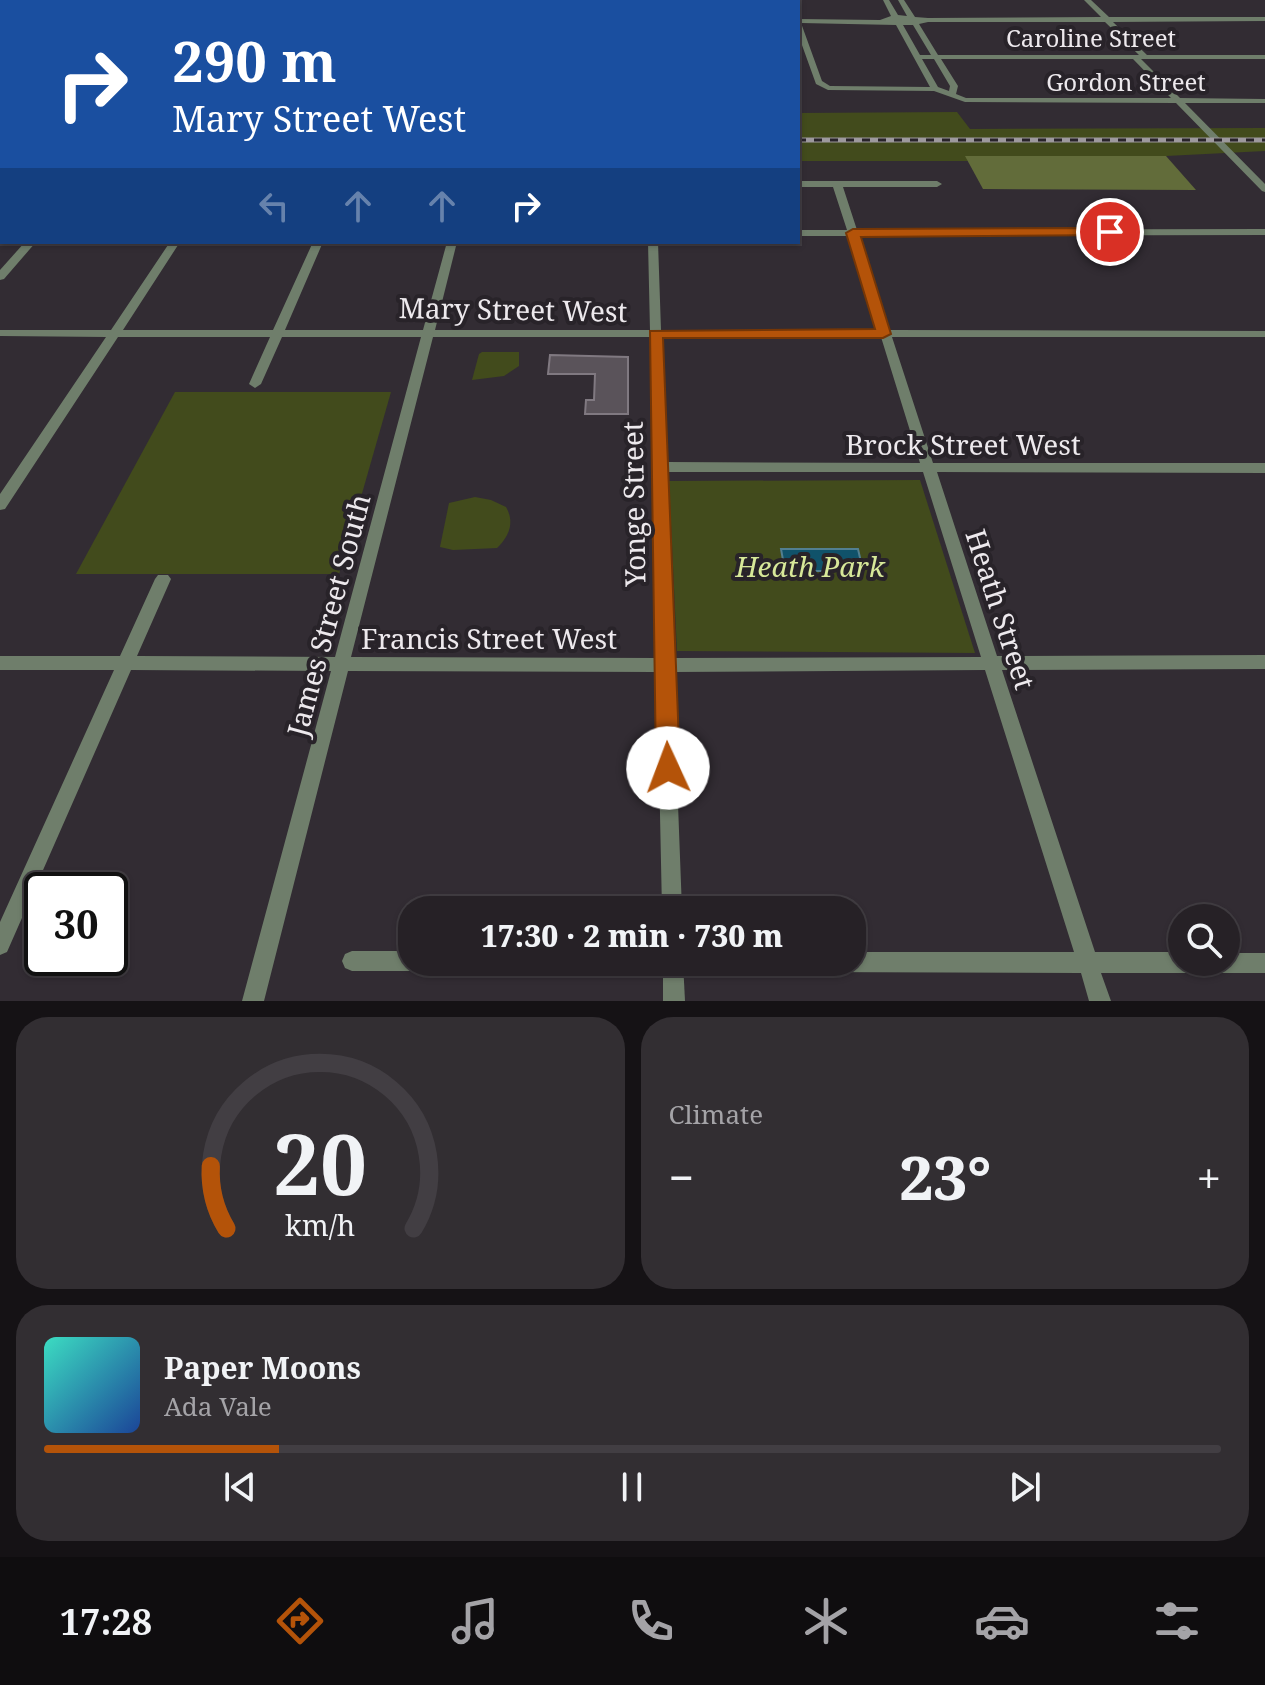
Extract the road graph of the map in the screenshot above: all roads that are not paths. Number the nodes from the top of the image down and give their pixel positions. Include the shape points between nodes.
1 (886, 0) edge
2 (901, 0) edge
3 (1087, 0) edge
4 (1107, 19) junction
5 (897, 20) junction
6 (914, 20) junction
7 (1265, 20) edge
8 (800, 22) edge
9 (800, 28) edge
10 (917, 57) junction
11 (936, 57) junction
12 (1135, 57) junction
13 (1145, 57) junction
14 (1265, 57) edge
15 (935, 89) junction
16 (952, 92) junction
17 (1176, 101) junction
18 (1265, 101) edge
19 (800, 184) edge
20 (837, 184) junction
21 (937, 184) dead end
22 (1265, 189) edge
23 (1265, 232) edge
24 (800, 233) edge
25 (853, 233) junction
26 (29, 244) edge
27 (174, 244) edge
28 (317, 244) edge
29 (451, 244) edge
30 (653, 244) edge
31 (0, 277) edge
32 (114, 332) junction
33 (279, 332) junction
34 (429, 332) junction
35 (0, 333) edge
36 (655, 334) junction
37 (883, 334) junction
38 (1265, 334) edge
39 (255, 384) dead end
40 (660, 467) junction
41 (929, 468) junction
42 (1265, 468) edge
43 (0, 505) edge
44 (163, 579) dead end
45 (1265, 662) edge
46 (0, 663) edge
47 (127, 663) junction
48 (343, 663) junction
49 (991, 663) junction
50 (664, 665) junction
51 (672, 896) edge
52 (0, 945) edge
53 (352, 961) dead end
54 (398, 961) edge
55 (866, 962) edge
56 (1265, 963) edge
57 (1087, 964) junction
58 (673, 976) edge
59 (253, 1001) edge
60 (674, 1001) edge
61 (1100, 1001) edge

1 - 5 street
2 - 6 street
3 - 4 street
4 - 6 street
4 - 7 street
4 - 13 street
5 - 6 street
5 - 8 street
5 - 10 street
6 - 11 street
9 - 15 street, Gordon Street via 819,82 826,87
10 - 11 street, Caroline Street
10 - 15 street
11 - 12 street, Caroline Street
11 - 16 street
12 - 13 street, Caroline Street
12 - 17 street
13 - 14 street, Caroline Street
15 - 16 street, Gordon Street
16 - 17 street, Gordon Street via 986,102
17 - 18 street, Gordon Street
17 - 22 street
19 - 20 street
20 - 21 street
20 - 25 street, Heath Street
23 - 25 street
24 - 25 street
25 - 37 street, Heath Street
26 - 31 street
27 - 32 street
28 - 33 street
29 - 34 street, James Street South
30 - 36 street, Yonge Street
32 - 33 street, Mary Street West
32 - 35 street, Mary Street West
32 - 43 street
33 - 34 street, Mary Street West
33 - 39 street
34 - 36 street, Mary Street West
34 - 48 street, James Street South
36 - 37 street, Mary Street West
36 - 40 street, Yonge Street
37 - 38 street, Mary Street West
37 - 41 street, Heath Street
40 - 41 street, Brock Street West
40 - 50 street, Yonge Street
41 - 42 street, Brock Street West
41 - 49 street, Heath Street
44 - 47 street
45 - 49 street, Francis Street West
46 - 47 street, Francis Street West
47 - 48 street, Francis Street West
47 - 52 street
48 - 50 street, Francis Street West
48 - 59 street, James Street South
49 - 50 street, Francis Street West
49 - 57 street, Heath Street
50 - 51 street, Yonge Street
53 - 54 street
55 - 57 street
56 - 57 street
57 - 61 street, Heath Street
58 - 60 street

